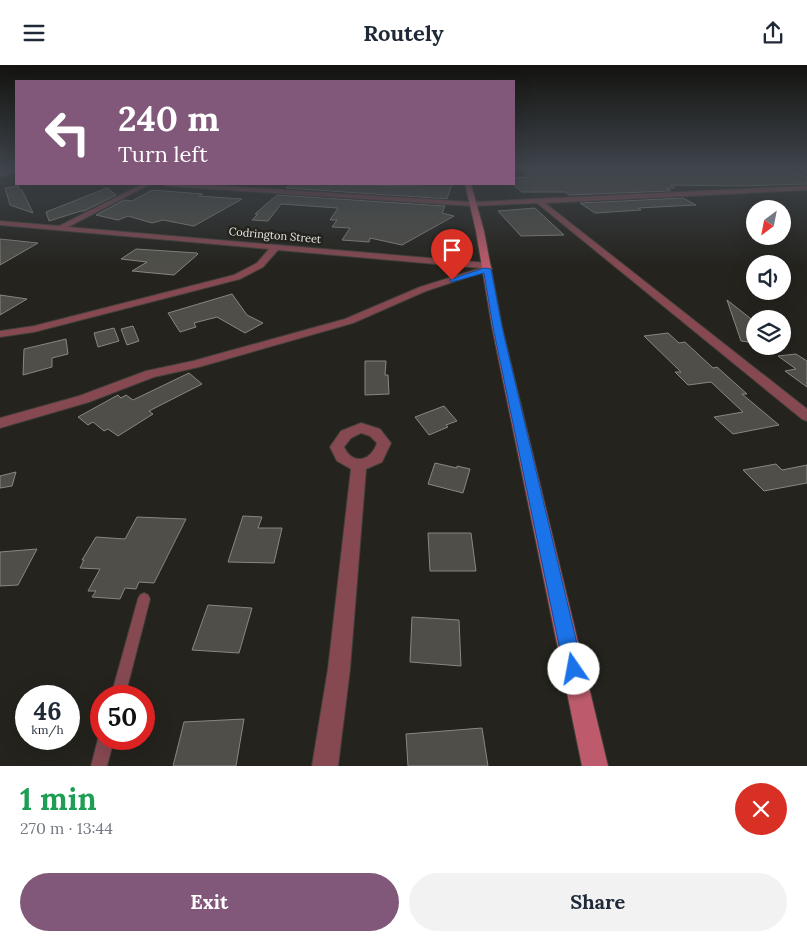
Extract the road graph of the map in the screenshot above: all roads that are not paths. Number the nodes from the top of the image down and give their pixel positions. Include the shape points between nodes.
1 (112, 202) edge
2 (437, 202) edge
3 (523, 202) edge
4 (540, 202) edge
5 (472, 204) junction
6 (0, 223) edge
7 (61, 227) junction
8 (276, 247) junction
9 (487, 268) junction
10 (0, 334) edge
11 (807, 416) edge
12 (0, 423) edge
13 (359, 465) dead end
14 (144, 599) dead end
15 (121, 685) edge
16 (103, 750) edge
17 (99, 766) edge
18 (325, 766) edge
19 (595, 766) edge

1 - 7 street
2 - 5 street
3 - 5 street
4 - 11 street
5 - 9 main road
6 - 7 street, Codrington Street
7 - 8 street, Codrington Street
8 - 9 street, Codrington Street
8 - 10 street via 260,265 237,277 34,329
9 - 12 street via 423,289 348,321 150,374 84,399
9 - 19 main road via 497,327
13 - 18 street via 339,669
14 - 15 lane
16 - 17 lane

